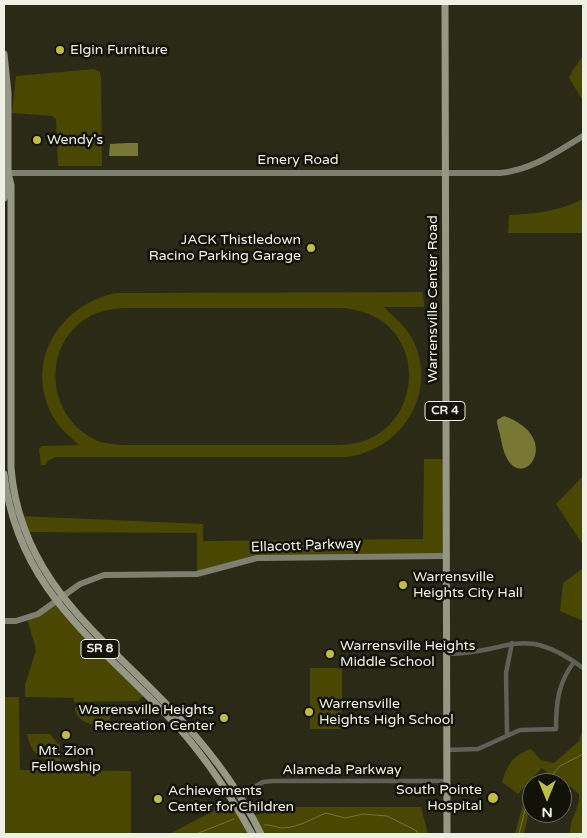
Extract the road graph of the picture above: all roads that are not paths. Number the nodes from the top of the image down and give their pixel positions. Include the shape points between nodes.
1 (446, 4) edge
2 (4, 54) edge
3 (583, 136) edge
4 (6, 173) edge
5 (445, 173) junction
6 (4, 198) edge
7 (7, 235) edge
8 (7, 305) edge
9 (7, 370) edge
10 (7, 409) edge
11 (4, 474) edge
12 (446, 556) junction
13 (59, 599) junction
14 (4, 621) edge
15 (512, 643) junction
16 (446, 654) junction
17 (574, 662) junction
18 (583, 668) edge
19 (507, 734) junction
20 (447, 750) junction
21 (447, 781) junction
22 (240, 795) junction
23 (252, 834) edge
24 (261, 834) edge
25 (447, 834) edge

1 - 5 main road, Warrensville Center Road / CR 4
2 - 4 main road, SR 8 via 8,93
3 - 5 street, Emery Road via 542,161 516,171
4 - 5 street, Emery Road
4 - 6 main road, SR 8
4 - 7 main road, SR 8 via 11,185
5 - 12 main road, Warrensville Center Road / CR 4
7 - 8 main road, SR 8
8 - 9 main road, SR 8
9 - 10 main road, SR 8
10 - 13 main road, SR 8 via 11,468 18,508 32,548
11 - 13 main road, SR 8 via 10,509 30,563
12 - 13 street, Ellacott Parkway via 257,558 197,574 99,576 80,584
12 - 16 main road, Warrensville Center Road / CR 4
13 - 14 street, Ellacott Parkway via 32,616
13 - 22 main road, SR 8 via 183,722
13 - 23 main road, SR 8 via 200,752
15 - 16 street via 473,653
15 - 17 street via 528,642 548,647
15 - 19 street via 506,673
16 - 20 main road, Warrensville Center Road / CR 4
17 - 18 street
17 - 19 street via 560,688 556,729 528,729
19 - 20 street via 478,749
20 - 21 main road, Warrensville Center Road / CR 4
21 - 22 street, Alameda Parkway via 273,781 263,782
21 - 25 main road, Warrensville Center Road / CR 4
22 - 24 main road, SR 8

